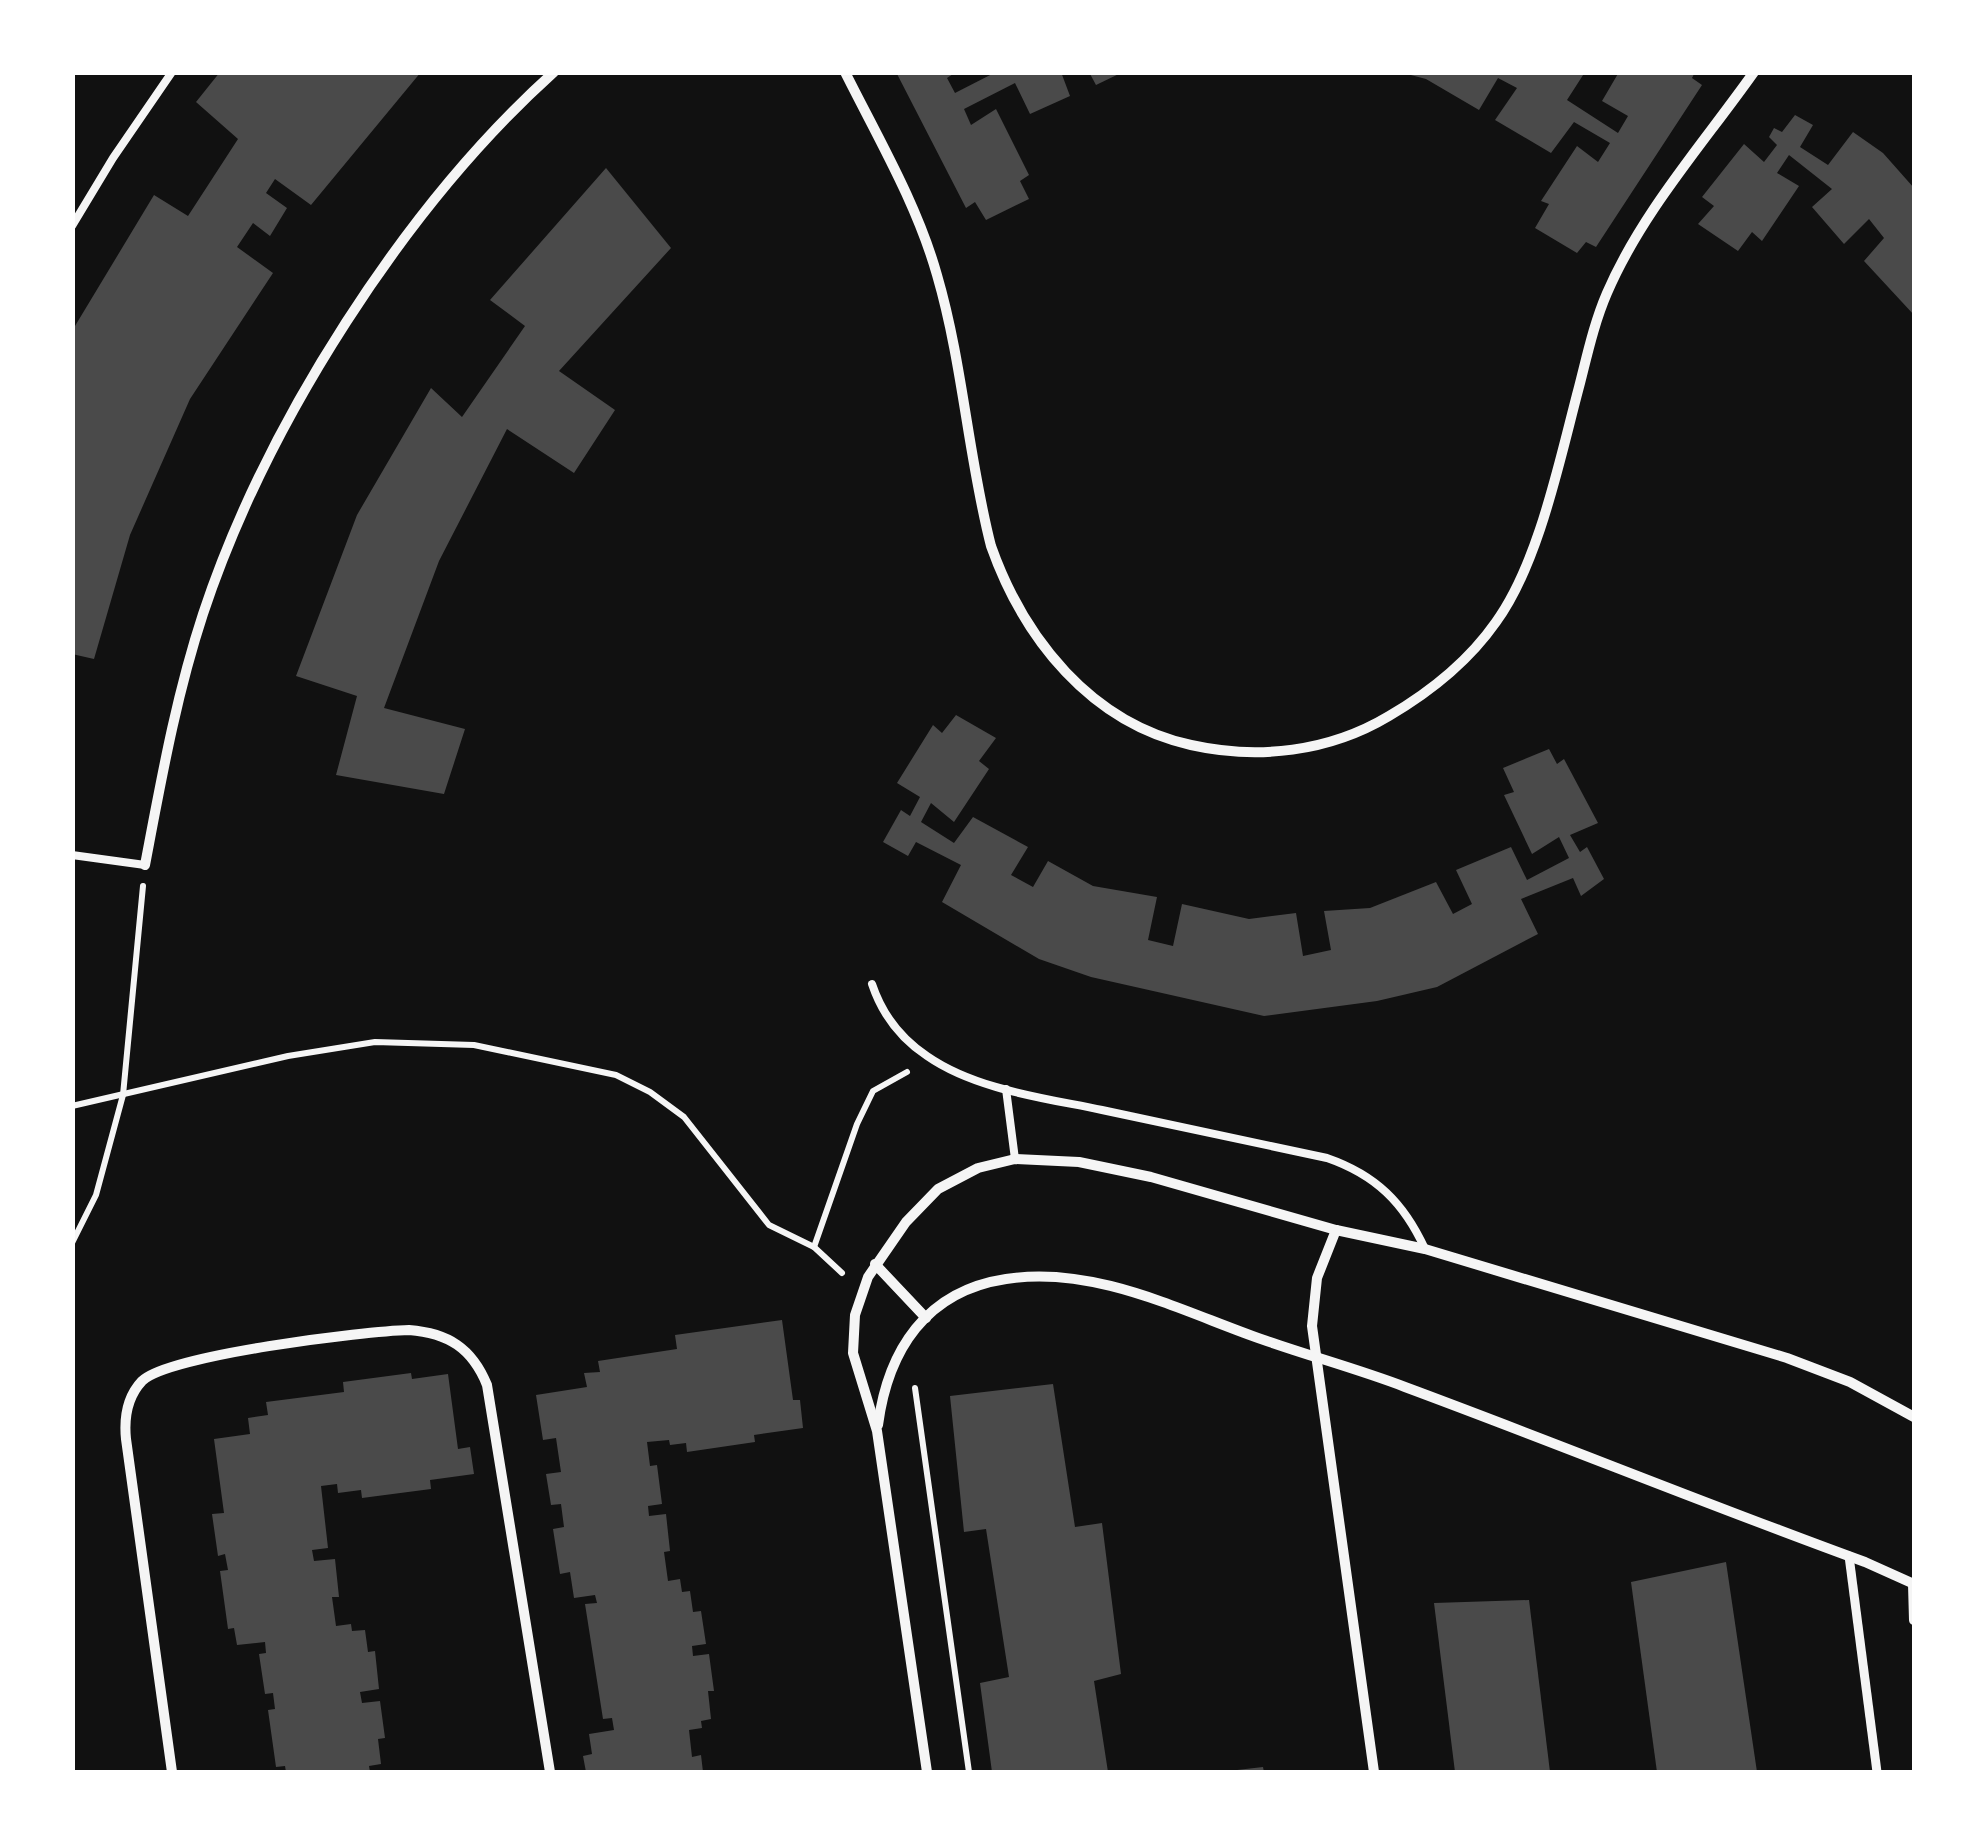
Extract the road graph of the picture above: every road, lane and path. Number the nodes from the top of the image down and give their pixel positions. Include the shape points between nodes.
1 (172, 72) edge
2 (554, 72) edge
3 (845, 72) edge
4 (1754, 72) edge
5 (72, 226) edge
6 (72, 856) edge
7 (145, 865) junction
8 (872, 984) dead end
9 (930, 1059) junction
10 (1006, 1089) junction
11 (123, 1094) junction
12 (72, 1106) edge
13 (1015, 1159) junction
14 (1336, 1230) junction
15 (72, 1242) edge
16 (814, 1247) junction
17 (1425, 1249) junction
18 (875, 1264) junction
19 (862, 1291) junction
20 (926, 1318) junction
21 (1314, 1356) junction
22 (920, 1372) dead end
23 (1914, 1417) edge
24 (878, 1432) junction
25 (1849, 1556) junction
26 (1914, 1584) edge
27 (1914, 1620) edge
28 (172, 1772) edge
29 (550, 1772) edge
30 (927, 1772) edge
31 (970, 1772) edge
32 (1374, 1772) edge
33 (1877, 1772) edge

1 - 5 lane
2 - 7 street via 404,239 342,329 281,438 220,568 192,650
3 - 4 street via 914,211 936,272 989,536 1016,599 1058,666 1106,708 1160,736 1220,750 1289,751 1366,728 1450,674 1506,606 1541,520 1606,295 1640,232
6 - 7 lane
7 - 11 path
8 - 9 lane via 890,1021
9 - 10 lane
9 - 16 path via 873,1091
10 - 13 lane
10 - 17 lane via 1350,1166 1402,1208
11 - 12 path
11 - 15 path via 96,1196
11 - 16 path via 376,1042 474,1045 616,1075 684,1116 769,1225
13 - 14 street via 1126,1171
13 - 18 street via 962,1174 938,1189
14 - 17 street
14 - 21 street via 1315,1290
16 - 19 path
17 - 23 street via 1788,1358
18 - 19 street
18 - 20 street
19 - 24 street via 854,1353
20 - 21 street via 971,1288 1047,1277 1124,1290
20 - 24 street via 892,1363
21 - 25 street
21 - 32 street
22 - 31 path via 915,1385 921,1436
24 - 30 street
25 - 26 street
25 - 33 street
26 - 27 street
28 - 29 street via 126,1440 130,1399 154,1372 190,1360 409,1330 461,1346 487,1385

